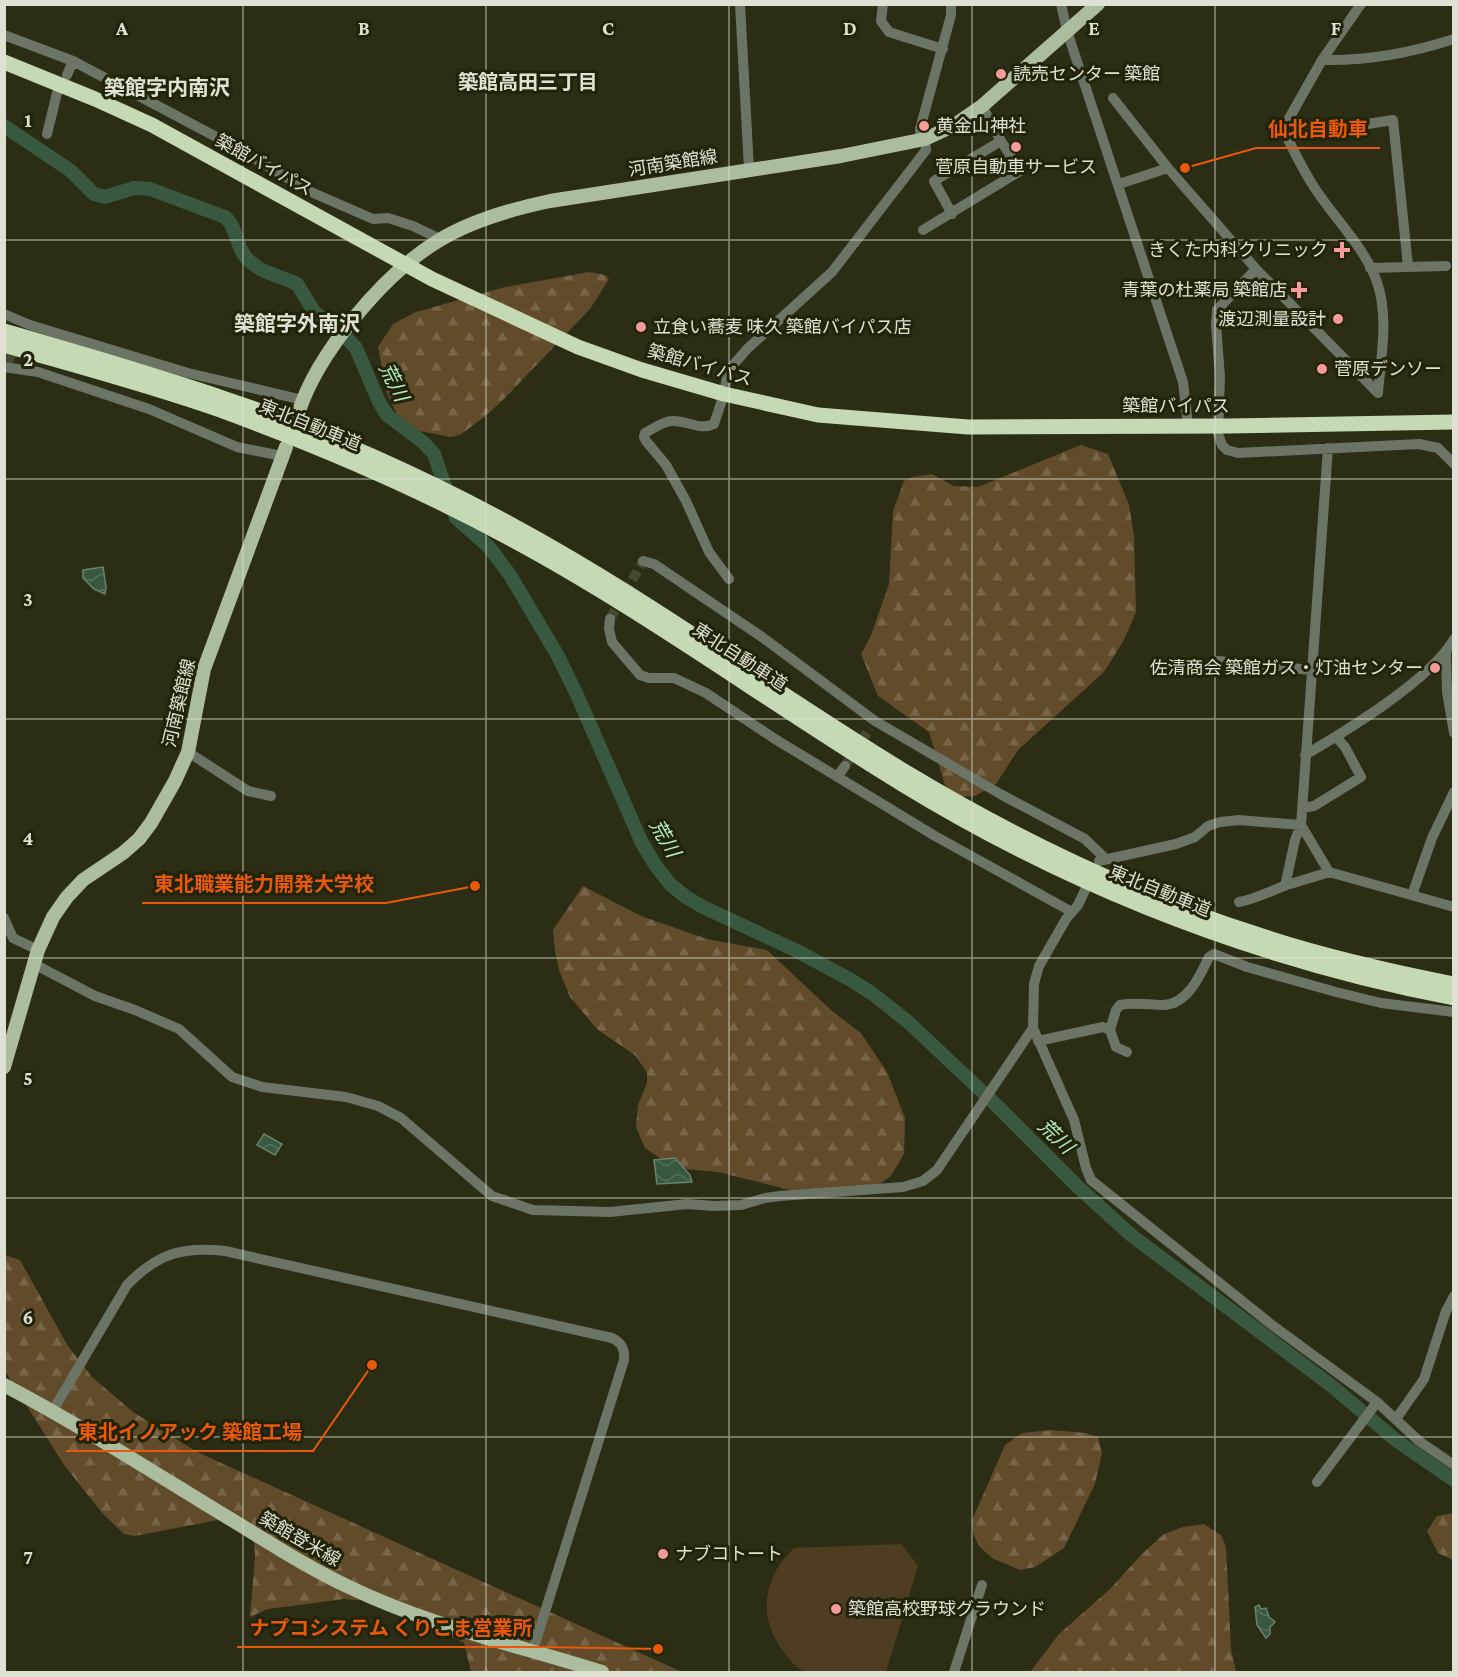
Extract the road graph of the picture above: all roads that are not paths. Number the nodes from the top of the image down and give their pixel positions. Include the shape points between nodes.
1 (740, 4) edge
2 (883, 4) edge
3 (951, 4) edge
4 (1061, 4) edge
5 (1098, 4) edge
6 (1361, 4) edge
7 (1067, 31) junction
8 (4, 35) edge
9 (1454, 39) edge
10 (943, 49) junction
11 (1322, 60) junction
12 (73, 61) junction
13 (4, 62) edge
14 (67, 75) dead end
15 (57, 93) dead end
16 (1113, 98) dead end
17 (982, 106) junction
18 (47, 134) dead end
19 (1287, 137) junction
20 (923, 139) junction
21 (1001, 141) junction
22 (1168, 168) junction
23 (749, 169) junction
24 (1119, 184) junction
25 (952, 214) junction
26 (923, 230) dead end
27 (440, 239) junction
28 (1408, 266) junction
29 (1446, 266) dead end
30 (1370, 268) junction
31 (1256, 269) junction
32 (4, 314) edge
33 (4, 332) edge
34 (4, 345) edge
35 (6, 365) edge
36 (724, 393) junction
37 (303, 400) junction
38 (298, 414) dead end
39 (1454, 422) edge
40 (1188, 425) junction
41 (1328, 448) junction
42 (284, 451) joint
43 (1454, 464) edge
44 (643, 561) dead end
45 (729, 579) dead end
46 (610, 619) tunnel mouth
47 (1454, 639) edge
48 (1446, 652) junction
49 (1218, 662) dead end
50 (1312, 670) junction
51 (1454, 733) edge
52 (1336, 737) junction
53 (188, 752) junction
54 (1305, 755) junction
55 (845, 766) tunnel mouth
56 (837, 777) junction
57 (1454, 792) edge
58 (271, 796) dead end
59 (1302, 808) junction
60 (1301, 825) junction
61 (1329, 872) junction
62 (1285, 886) junction
63 (1086, 888) dead end
64 (1412, 894) junction
65 (1239, 902) dead end
66 (1454, 907) edge
67 (1072, 912) junction
68 (4, 918) edge
69 (38, 950) junction
70 (34, 964) junction
71 (1454, 984) edge
72 (1454, 998) edge
73 (1454, 1012) edge
74 (1110, 1030) junction
75 (1034, 1033) junction
76 (1127, 1052) dead end
77 (4, 1067) edge
78 (1454, 1296) edge
79 (4, 1385) edge
80 (1375, 1405) junction
81 (52, 1412) junction
82 (1396, 1419) junction
83 (1454, 1465) edge
84 (1317, 1482) dead end
85 (982, 1585) dead end
86 (533, 1650) junction
87 (602, 1672) edge
88 (954, 1672) edge

1 - 23 street
2 - 10 street via 882,21 889,32
3 - 10 street
4 - 7 street
5 - 7 main road, 河南築館線
6 - 11 street
7 - 17 main road, 河南築館線
7 - 24 street
8 - 12 street
9 - 11 street via 1351,61
10 - 20 street via 920,129
11 - 19 street via 1283,129
12 - 14 street
12 - 27 street via 312,192 373,219 388,218
13 - 36 highway, 築館バイパス via 152,125 432,279 578,347
15 - 18 street
16 - 22 street
17 - 20 main road, 河南築館線 via 953,126
17 - 21 street
19 - 28 street via 1393,120
19 - 30 street via 1314,188
20 - 23 main road, 河南築館線
20 - 36 street via 926,150 832,272 728,371
21 - 25 street via 934,181
21 - 25 street via 1020,171
22 - 24 street
22 - 31 street
23 - 27 main road, 河南築館線 via 532,205 481,220
24 - 40 street via 1183,382
25 - 26 street
27 - 37 main road, 河南築館線 via 414,256 350,323 316,370
28 - 29 street
28 - 30 street
30 - 31 street via 1384,320 1378,393
31 - 41 street via 1217,310 1218,434 1222,445 1238,453
32 - 37 street via 29,327 188,373
33 - 71 highway, 東北自動車道 via 223,398 415,475 628,593 909,774 1039,845 1109,878 1258,935 1329,956
34 - 72 highway, 東北自動車道 via 219,410 420,492 572,574 904,786 1033,857 1105,891 1177,920 1326,970
35 - 42 street via 149,409 237,447
36 - 40 highway, 築館バイパス via 818,415 968,427
36 - 45 street via 714,424 701,427 672,421 644,437 666,465 708,552
37 - 38 main road, 河南築館線
39 - 40 highway, 築館バイパス
41 - 43 street via 1419,444 1438,448
41 - 50 street
42 - 53 main road, 河南築館線 via 204,669
44 - 60 street via 654,564 762,636 873,725 1085,839 1101,860 1176,844 1220,822
46 - 56 street via 612,642 640,675 674,678 697,687
47 - 48 street
48 - 51 street
48 - 52 street via 1408,687
49 - 50 street
50 - 54 street
52 - 54 street
52 - 59 street via 1361,777 1314,806
53 - 58 street via 248,791
53 - 69 main road, 河南築館線 via 139,839 83,880 67,897 53,916
54 - 59 street
55 - 56 street
56 - 67 street
57 - 64 street
59 - 60 street
60 - 61 street
60 - 62 street
61 - 62 street
61 - 64 street
62 - 65 street
63 - 67 street
64 - 66 street
67 - 75 street via 1039,966
68 - 69 street via 13,938
69 - 70 main road, 河南築館線
70 - 75 street via 95,996 179,1029 232,1077 262,1087 346,1097 378,1106 401,1118 492,1196 533,1210 610,1212 687,1204 741,1205 780,1196 903,1187 923,1181 937,1170 1022,1042
70 - 77 main road, 河南築館線
73 - 74 street via 1381,1003 1247,967 1214,954 1176,1003 1120,1005
74 - 75 street via 1103,1027
74 - 76 street via 1116,1047
75 - 80 street via 1074,1120 1091,1180
78 - 82 street via 1424,1379
79 - 81 main road, 築館登米線
80 - 82 street
80 - 84 street
81 - 86 main road, 築館登米線 via 285,1553 347,1586 452,1628
81 - 86 street via 127,1285 158,1259 179,1251 225,1251 612,1338 623,1347 624,1360
82 - 83 street
85 - 88 street
86 - 87 main road, 築館登米線

